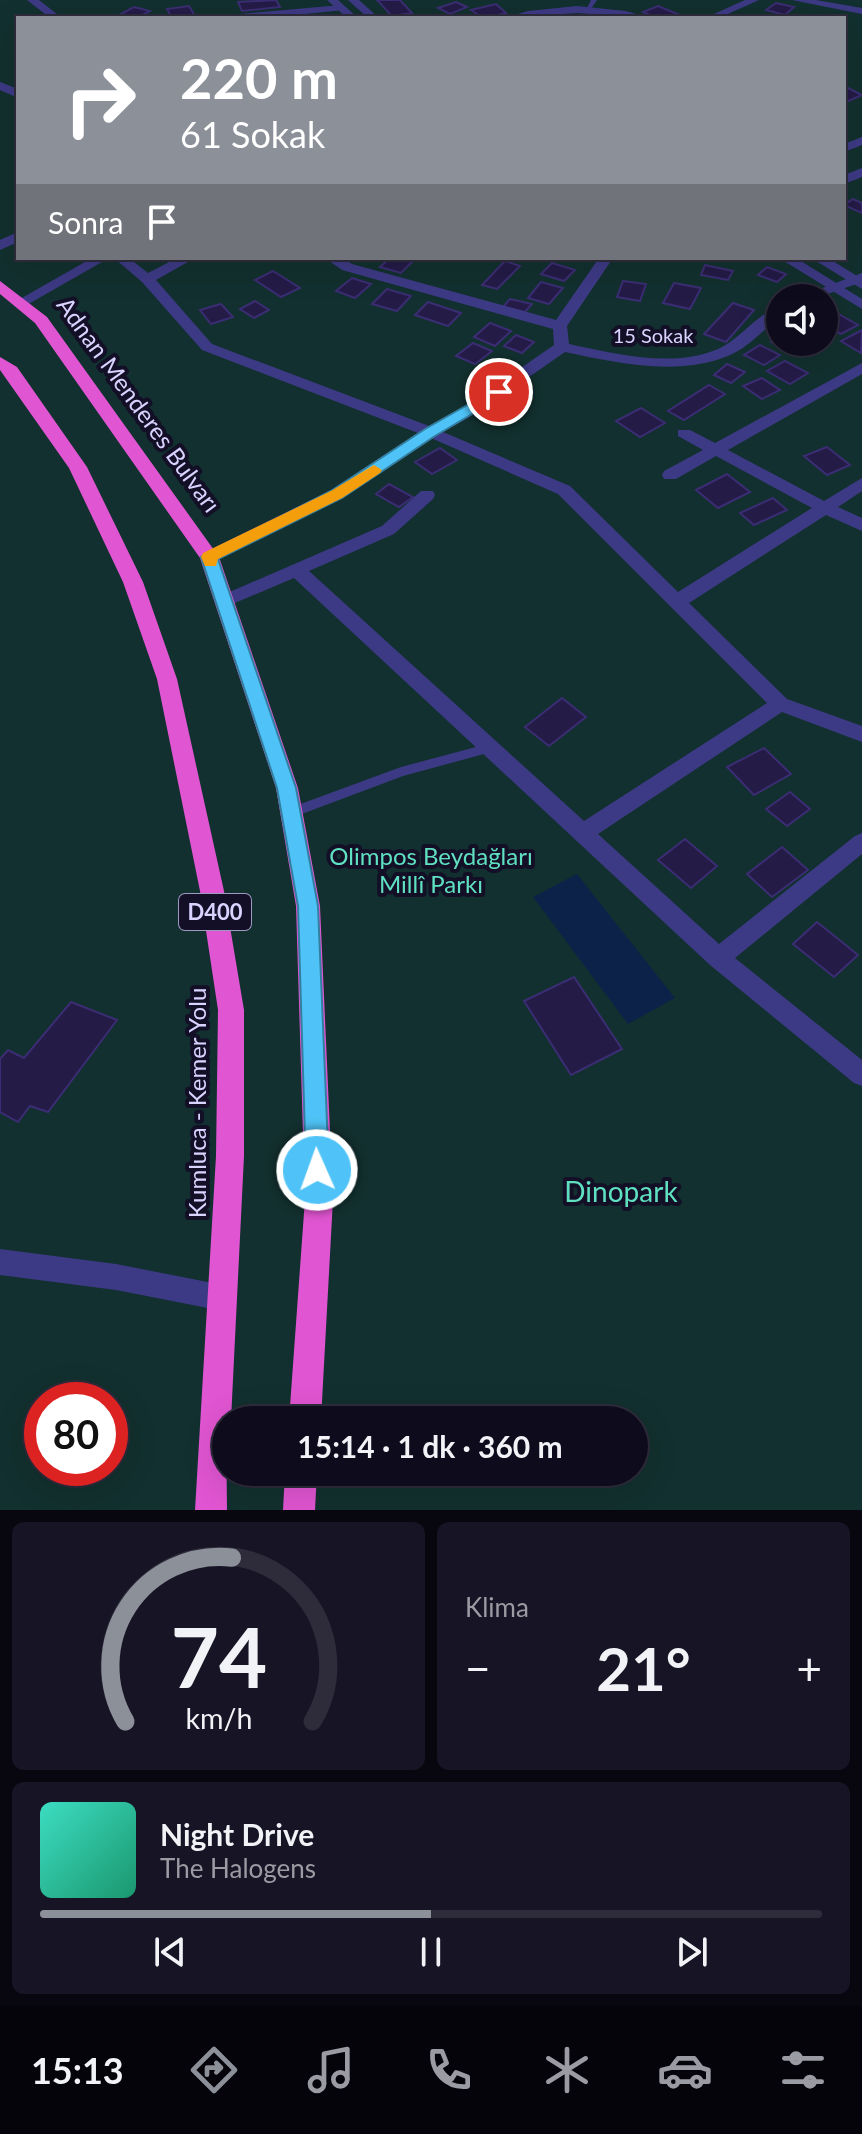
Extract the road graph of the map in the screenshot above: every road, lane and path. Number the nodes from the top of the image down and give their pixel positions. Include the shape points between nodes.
1 (32, 0) edge
2 (353, 0) edge
3 (754, 0) edge
4 (797, 0) edge
5 (337, 4) edge
6 (595, 5) edge
7 (862, 11) edge
8 (54, 16) edge
9 (229, 16) edge
10 (372, 16) edge
11 (519, 16) edge
12 (636, 16) edge
13 (715, 16) edge
14 (98, 260) edge
15 (123, 260) edge
16 (184, 260) edge
17 (335, 260) edge
18 (605, 260) edge
19 (789, 260) edge
20 (822, 260) edge
21 (147, 279) junction
22 (859, 281) edge
23 (826, 284) edge
24 (0, 286) edge
25 (838, 286) edge
26 (838, 291) edge
27 (20, 303) junction
28 (862, 305) edge
29 (766, 321) edge
30 (560, 326) junction
31 (562, 347) junction
32 (0, 362) edge
33 (862, 368) edge
34 (430, 432) junction
35 (684, 433) dead end
36 (716, 449) junction
37 (670, 475) dead end
38 (862, 483) edge
39 (427, 495) dead end
40 (825, 508) junction
41 (862, 525) edge
42 (209, 557) junction
43 (298, 571) junction
44 (224, 601) junction
45 (678, 601) junction
46 (780, 704) junction
47 (862, 734) edge
48 (491, 748) junction
49 (291, 813) junction
50 (581, 834) junction
51 (862, 842) edge
52 (718, 958) junction
53 (862, 1075) edge
54 (0, 1262) edge
55 (223, 1298) junction
56 (306, 1406) edge
57 (300, 1486) edge
58 (211, 1510) edge
59 (299, 1510) edge

1 - 8 street
2 - 10 street
3 - 13 street
4 - 7 street
5 - 9 street
6 - 11 street
6 - 12 street
14 - 27 street
15 - 21 street
16 - 21 street
17 - 30 street
18 - 30 street
19 - 23 street
20 - 22 street
21 - 34 street via 207,347
22 - 25 street
24 - 27 highway, Adnan Menderes Bulvarı
26 - 28 street
27 - 42 highway, Adnan Menderes Bulvarı via 41,320
29 - 31 street, 15 Sokak via 725,351 682,360
30 - 31 street
31 - 34 street
32 - 55 highway, Kumluca - Kemer Yolu / D400 via 78,467 133,582 167,679 231,1010
33 - 36 street
34 - 42 street via 337,494
34 - 45 street via 564,490
35 - 36 street
36 - 37 street
36 - 40 street
38 - 40 street
39 - 43 street via 388,530
40 - 41 street
40 - 45 street
42 - 44 highway, Adnan Menderes Bulvarı
43 - 44 street
43 - 48 street
44 - 49 highway, Adnan Menderes Bulvarı
45 - 46 street
46 - 47 street
46 - 50 street
48 - 49 lane via 401,772
48 - 50 street
49 - 56 highway, Adnan Menderes Bulvarı via 308,906 319,1199
50 - 52 street
51 - 52 street
52 - 53 street
54 - 55 street
55 - 58 highway, Kumluca - Kemer Yolu / D400
57 - 59 highway

